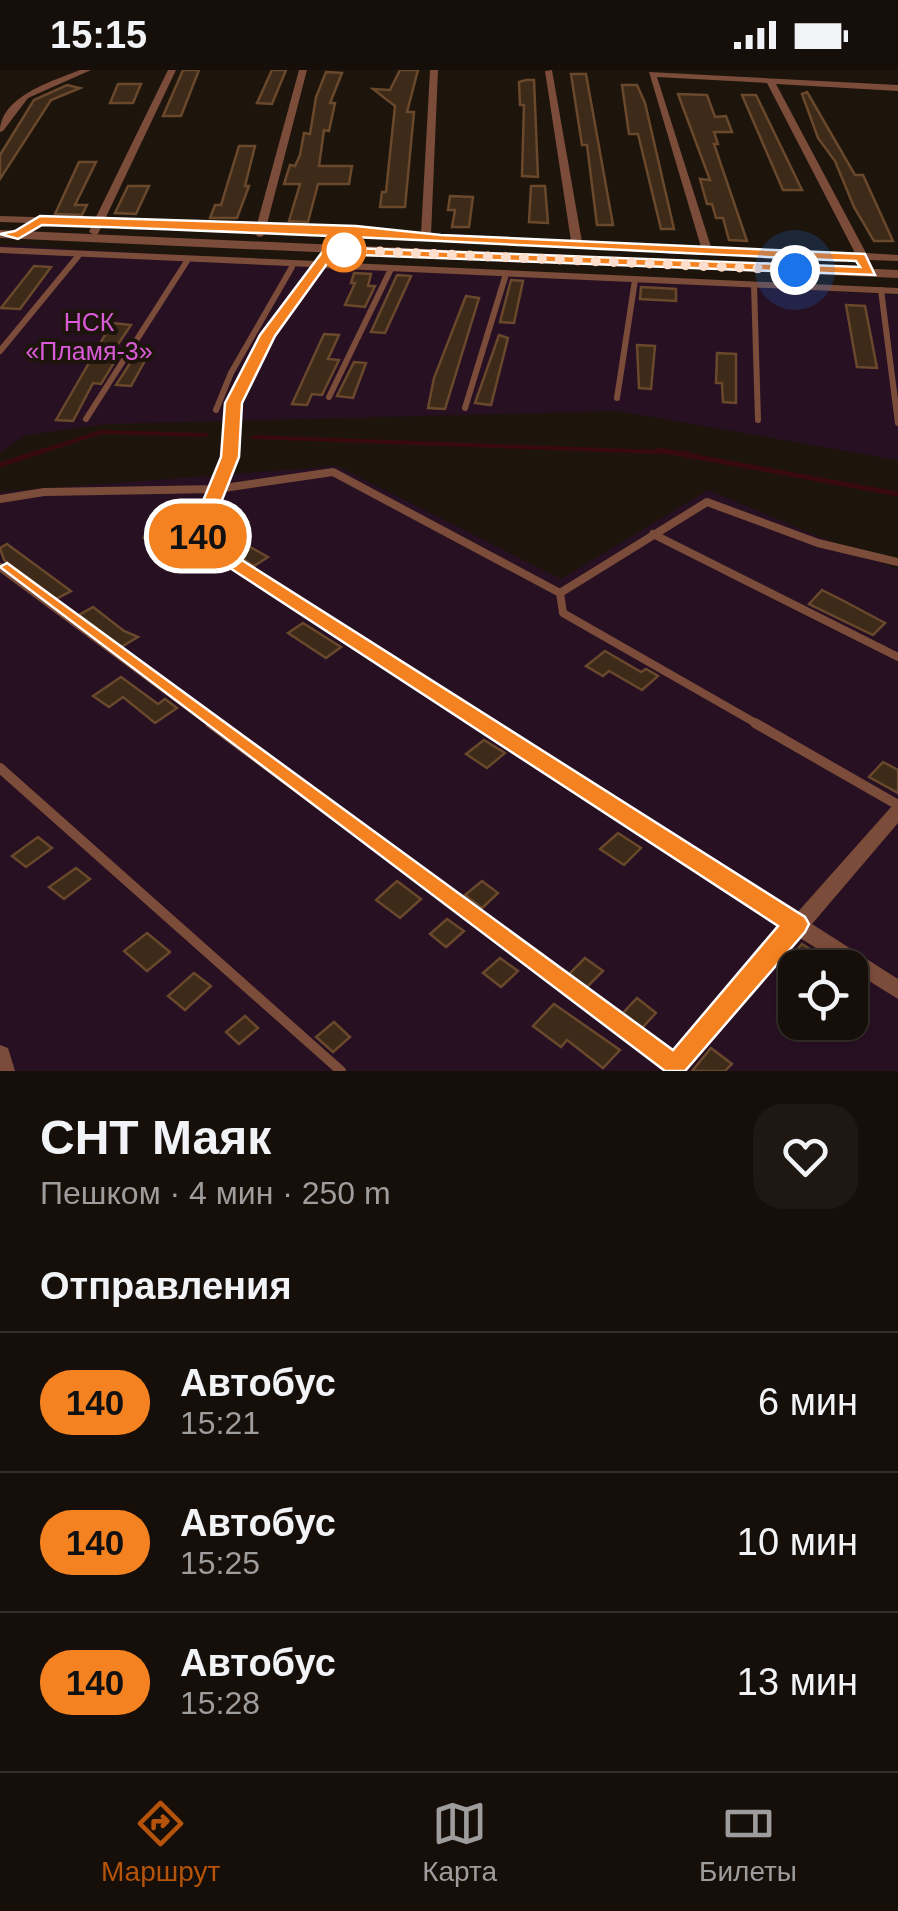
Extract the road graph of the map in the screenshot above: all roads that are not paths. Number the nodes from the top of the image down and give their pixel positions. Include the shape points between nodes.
1 (87, 70) edge
2 (172, 70) edge
3 (303, 70) edge
4 (434, 70) edge
5 (549, 70) edge
6 (771, 83) junction
7 (898, 88) edge
8 (0, 128) edge
9 (0, 219) edge
10 (40, 220) junction
11 (98, 224) junction
12 (262, 229) junction
13 (0, 234) edge
14 (18, 235) junction
15 (426, 237) junction
16 (90, 240) junction
17 (577, 245) junction
18 (252, 247) junction
19 (0, 250) edge
20 (330, 250) junction
21 (707, 250) junction
22 (79, 255) junction
23 (860, 256) junction
24 (898, 258) edge
25 (187, 261) junction
26 (321, 266) junction
27 (292, 267) junction
28 (391, 268) junction
29 (870, 272) junction
30 (506, 274) junction
31 (898, 274) edge
32 (636, 280) junction
33 (754, 285) junction
34 (881, 290) junction
35 (898, 291) edge
36 (0, 351) edge
37 (329, 397) dead end
38 (617, 398) dead end
39 (465, 408) dead end
40 (216, 410) dead end
41 (86, 419) dead end
42 (758, 420) dead end
43 (898, 424) edge
44 (217, 489) junction
45 (0, 499) edge
46 (653, 534) junction
47 (898, 562) edge
48 (0, 567) edge
49 (560, 593) junction
50 (898, 657) edge
51 (0, 768) edge
52 (898, 808) edge
53 (796, 924) junction
54 (898, 990) edge
55 (0, 1054) edge
56 (675, 1070) edge
57 (4, 1071) edge
58 (341, 1071) edge

1 - 8 street via 26,96
2 - 11 street
3 - 12 street
4 - 15 street
5 - 17 street
6 - 7 street
6 - 21 street via 652,74
6 - 23 street
9 - 10 street
10 - 11 street
10 - 14 lane
11 - 12 street
11 - 16 street
12 - 15 street
12 - 18 street
13 - 14 street
14 - 16 street
15 - 17 street
16 - 18 street
17 - 21 street
18 - 20 street
19 - 22 street
20 - 26 street
20 - 29 street
21 - 23 street
22 - 25 street
22 - 36 lane
23 - 24 street
23 - 29 street
25 - 27 street
25 - 41 lane
26 - 27 street
26 - 28 street
26 - 44 street via 267,335 234,403 230,457
27 - 40 lane
28 - 30 street
28 - 37 lane
29 - 31 street
30 - 32 street
30 - 39 lane
32 - 33 street
32 - 38 lane
33 - 34 street
33 - 42 lane
34 - 35 street
34 - 43 lane
44 - 45 lane
44 - 49 lane via 333,472
44 - 53 street via 197,540
46 - 47 lane via 706,502 818,544
46 - 49 lane
46 - 50 lane
48 - 56 lane
49 - 52 lane via 563,613
51 - 58 lane
52 - 53 street
53 - 54 street
53 - 56 street
55 - 57 street

